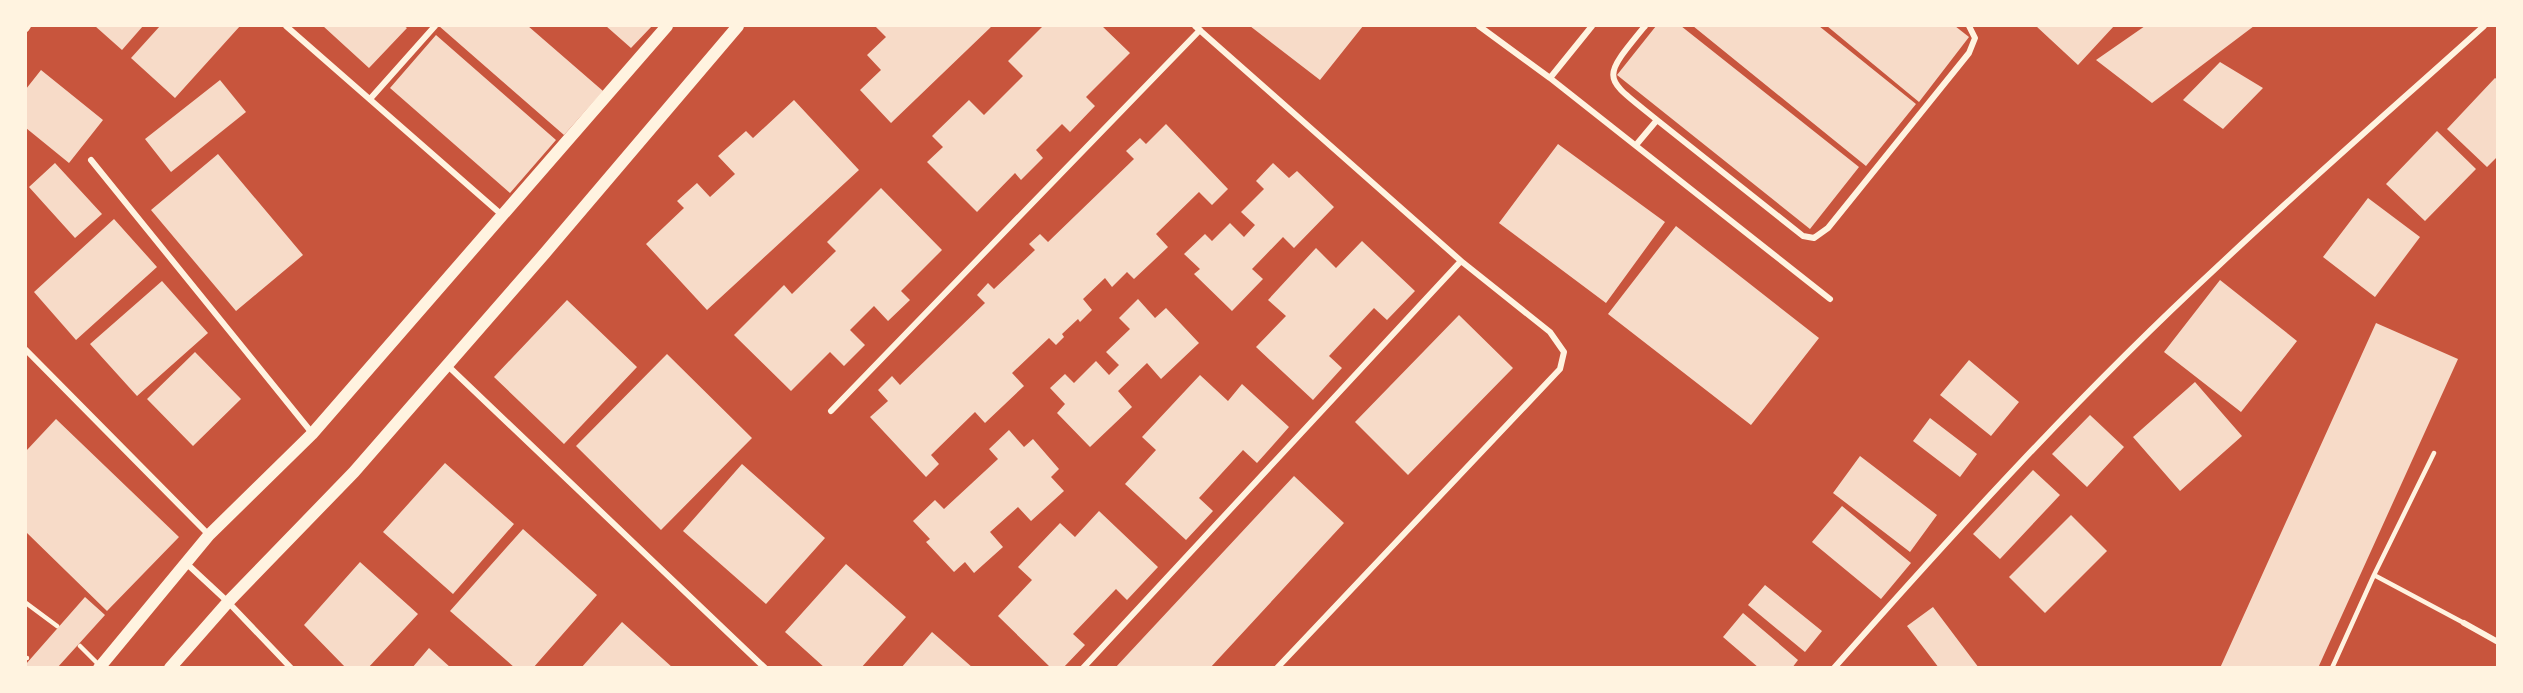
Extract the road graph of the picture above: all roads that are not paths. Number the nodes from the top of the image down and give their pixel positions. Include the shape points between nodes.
1 (286, 26) edge
2 (435, 26) edge
3 (667, 26) edge
4 (738, 26) edge
5 (1479, 26) edge
6 (1592, 26) edge
7 (1645, 26) edge
8 (1969, 26) edge
9 (2484, 26) edge
10 (1197, 28) edge
11 (1551, 78) junction
12 (370, 99) junction
13 (1658, 120) junction
14 (1636, 145) junction
15 (91, 160) dead end
16 (502, 215) junction
17 (1461, 261) junction
18 (1830, 299) dead end
19 (26, 350) edge
20 (447, 364) junction
21 (831, 411) dead end
22 (312, 434) junction
23 (2434, 453) dead end
24 (209, 535) junction
25 (186, 563) junction
26 (2374, 575) junction
27 (228, 602) junction
28 (26, 603) edge
29 (2464, 623) joint
30 (57, 626) dead end
31 (2498, 642) edge
32 (80, 646) dead end
33 (100, 667) edge
34 (170, 668) edge
35 (291, 668) edge
36 (765, 668) edge
37 (1083, 668) edge
38 (1277, 668) edge
39 (1834, 668) edge
40 (2332, 668) edge

1 - 12 street
2 - 12 street
3 - 16 main road
4 - 20 main road
5 - 11 street
6 - 11 street
7 - 13 street via 1616,60 1611,73 1615,86
8 - 13 street via 1975,38 1969,53 1828,228 1814,238 1803,236
9 - 39 street via 2214,270 2075,406
10 - 17 street
10 - 21 street
11 - 14 street
12 - 16 street
13 - 14 street
14 - 18 street
15 - 22 street
16 - 22 main road
17 - 37 street
17 - 38 street via 1550,332 1564,352 1560,369
19 - 24 street
20 - 27 main road via 354,472
20 - 36 street
22 - 24 main road
23 - 26 lane
24 - 25 main road
25 - 27 street
25 - 33 main road
26 - 29 lane
26 - 40 lane
27 - 34 main road
27 - 35 street
28 - 30 lane
29 - 31 street
32 - 33 lane

